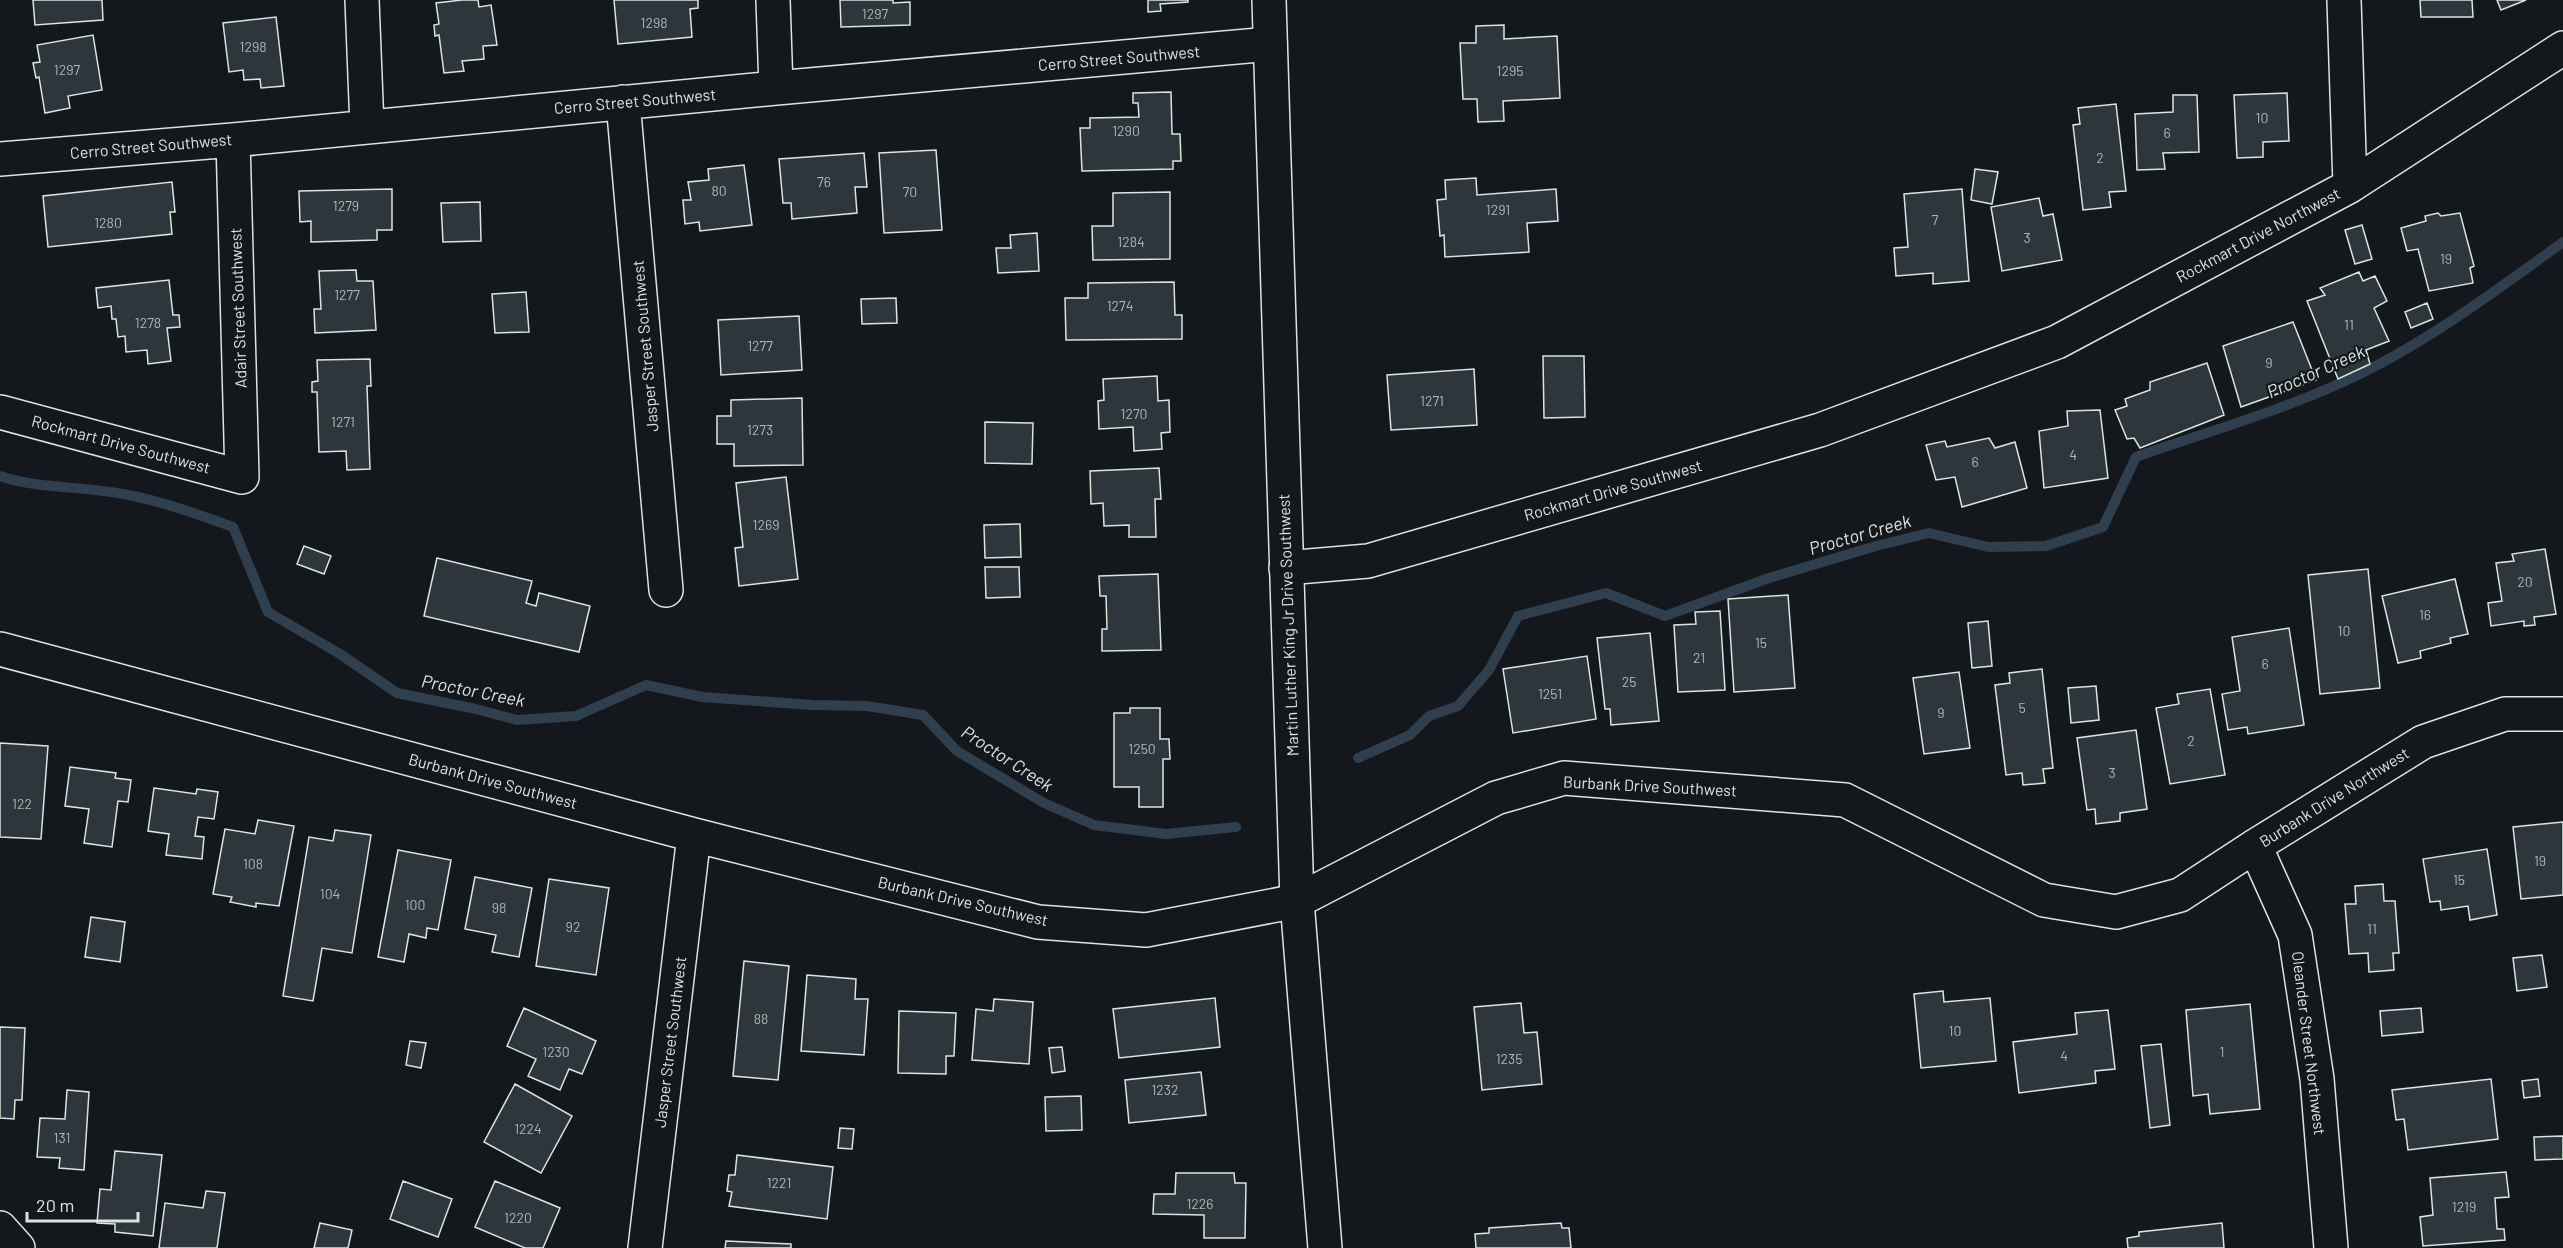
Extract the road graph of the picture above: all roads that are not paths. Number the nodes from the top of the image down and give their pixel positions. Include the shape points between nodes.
1 (362, 0) edge
2 (773, 0) edge
3 (1269, 0) edge
4 (2344, 0) edge
5 (1270, 44) junction
6 (2563, 48) edge
7 (776, 88) junction
8 (623, 102) junction
9 (367, 127) junction
10 (233, 140) junction
11 (0, 159) edge
12 (2350, 186) junction
13 (1935, 387) joint
14 (0, 412) edge
15 (242, 477) joint
16 (1286, 568) junction
17 (666, 590) dead end
18 (0, 649) edge
19 (2563, 714) edge
20 (694, 835) junction
21 (2255, 846) junction
22 (1297, 901) junction
23 (2116, 912) joint
24 (0, 1228) edge
25 (18, 1248) edge
26 (645, 1248) edge
27 (1325, 1248) edge
28 (2331, 1248) edge

1 - 9 street
2 - 7 street
3 - 5 street, Martin Luther King Jr Drive Southwest
4 - 12 street
5 - 7 street, Cerro Street Southwest
5 - 16 street, Martin Luther King Jr Drive Southwest
6 - 12 street, Rockmart Drive Northwest
7 - 8 street, Cerro Street Southwest
8 - 9 street, Cerro Street Southwest
8 - 17 street, Jasper Street Southwest
9 - 10 street, Cerro Street Southwest
10 - 11 street, Cerro Street Southwest
10 - 15 street, Adair Street Southwest
12 - 13 street, Rockmart Drive Northwest via 2057,342
13 - 16 street, Rockmart Drive Southwest via 1820,430 1368,561
14 - 15 street, Rockmart Drive Southwest
16 - 22 street, Martin Luther King Jr Drive Southwest
18 - 20 street, Burbank Drive Southwest
19 - 21 street, Burbank Drive Northwest via 2505,714 2423,742
20 - 22 street, Burbank Drive Southwest via 1038,922 1146,930
20 - 26 street, Jasper Street Southwest
21 - 23 street, Burbank Drive Northwest via 2180,895
21 - 28 street, Oleander Street Northwest via 2295,935 2317,1079
22 - 23 street, Burbank Drive Southwest via 1497,798 1564,778 1845,800 2044,900
22 - 27 street, Martin Luther King Jr Drive Southwest
24 - 25 street

